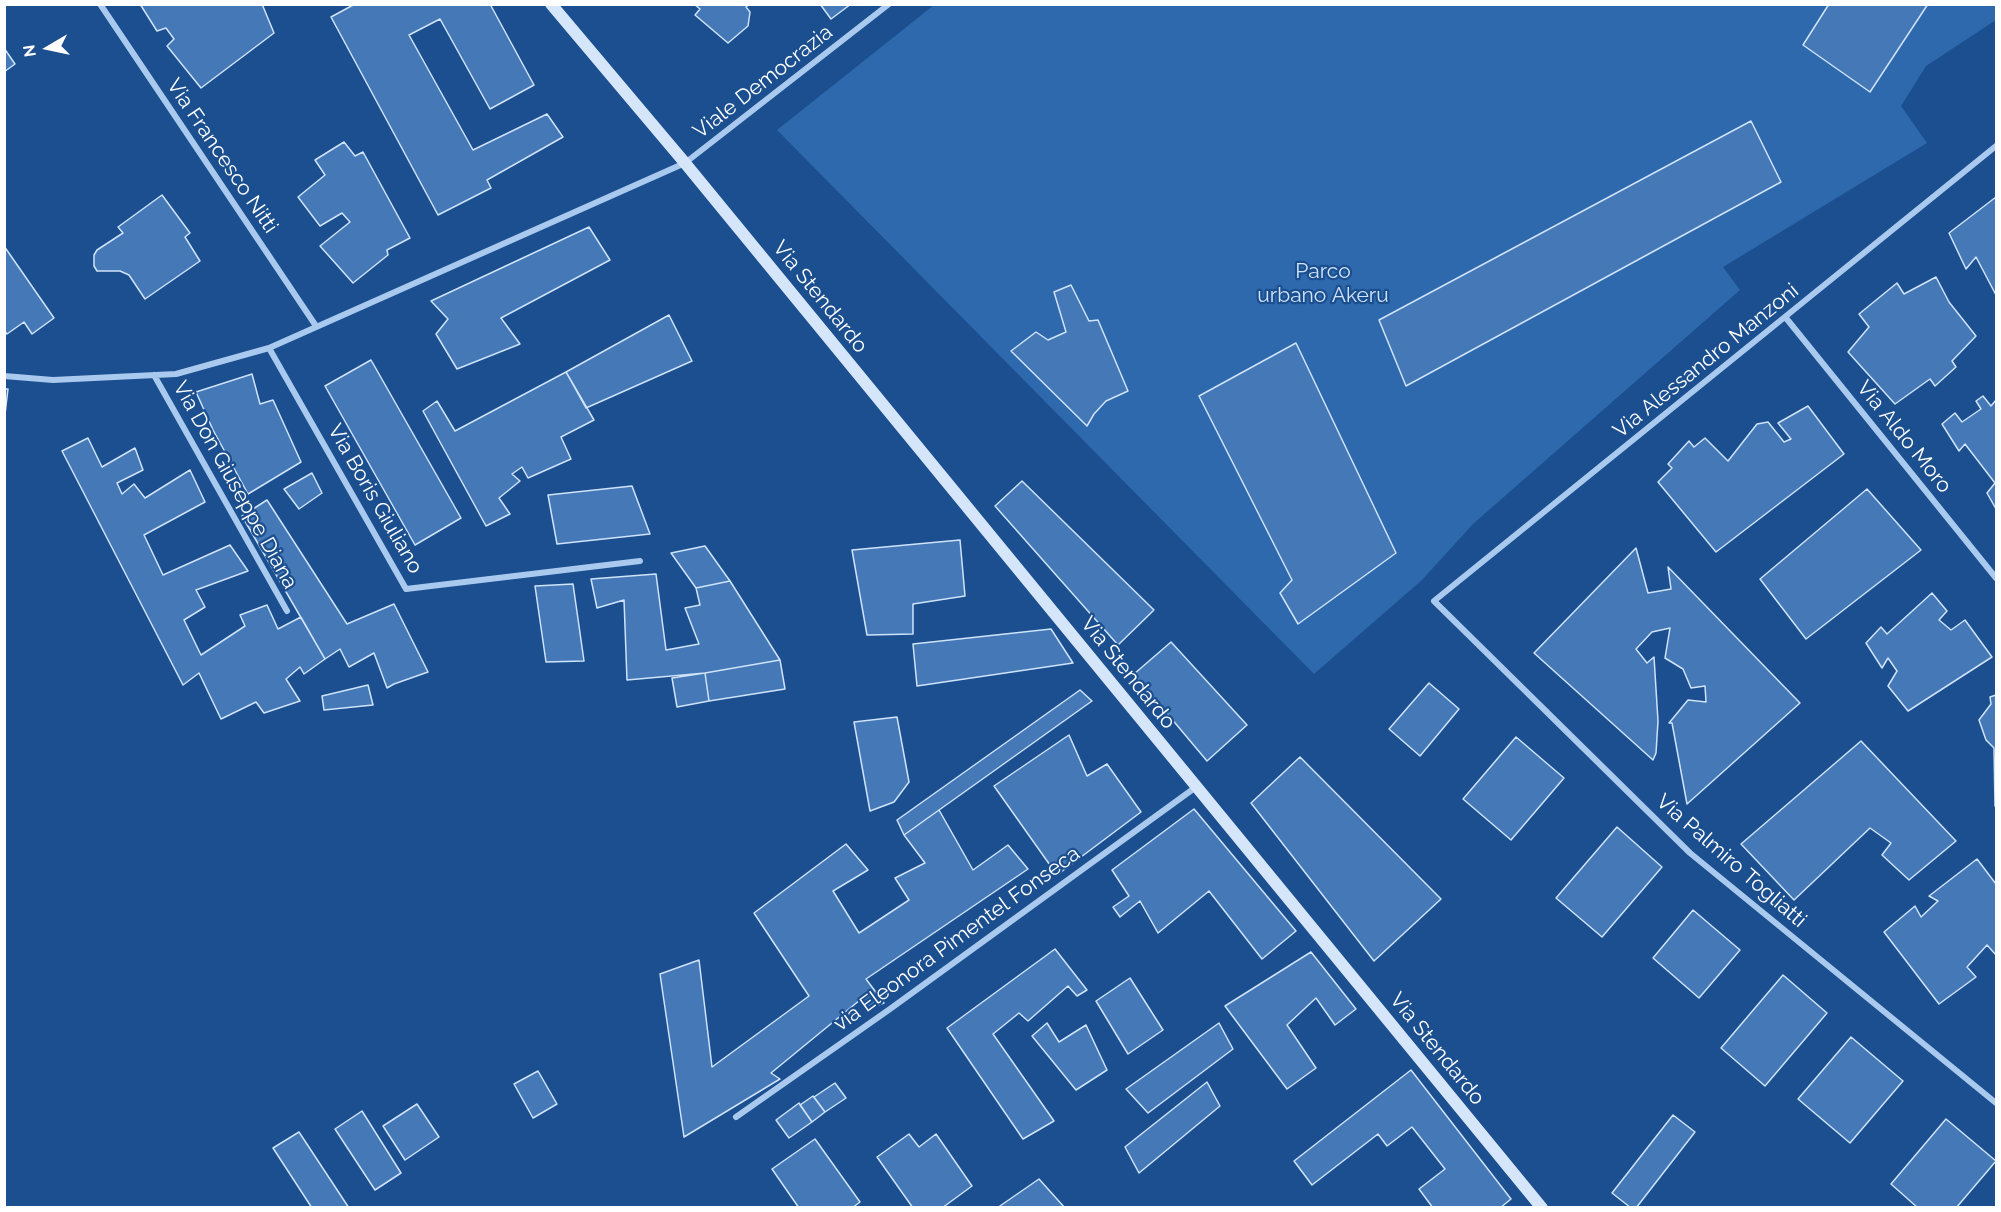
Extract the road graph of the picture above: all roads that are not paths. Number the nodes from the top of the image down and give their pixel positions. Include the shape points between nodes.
1 (100, 4) edge
2 (551, 4) edge
3 (889, 4) edge
4 (1996, 146) edge
5 (685, 163) junction
6 (1786, 318) junction
7 (316, 326) junction
8 (269, 348) junction
9 (154, 375) junction
10 (4, 376) edge
11 (640, 561) dead end
12 (1996, 578) edge
13 (1434, 601) joint
14 (287, 611) dead end
15 (1196, 787) junction
16 (1996, 1103) edge
17 (736, 1117) dead end
18 (1542, 1208) edge

1 - 7 street, Via Francesco Nitti
2 - 5 street, Via Stendardo
3 - 5 street, Viale Democrazia
4 - 6 street, Via Alessandro Manzoni
5 - 7 street
5 - 15 street, Via Stendardo
6 - 12 street, Via Aldo Moro
6 - 13 street, Via Alessandro Manzoni
7 - 8 street
8 - 9 street via 176,374
8 - 11 street, Via Boris Giuliano via 406,589
9 - 10 street via 53,380
9 - 14 street, Via Don Giuseppe Diana
13 - 16 street, Via Palmiro Togliatti via 1690,853
15 - 17 street, via Eleonora Pimentel Fonseca
15 - 18 street, Via Stendardo

